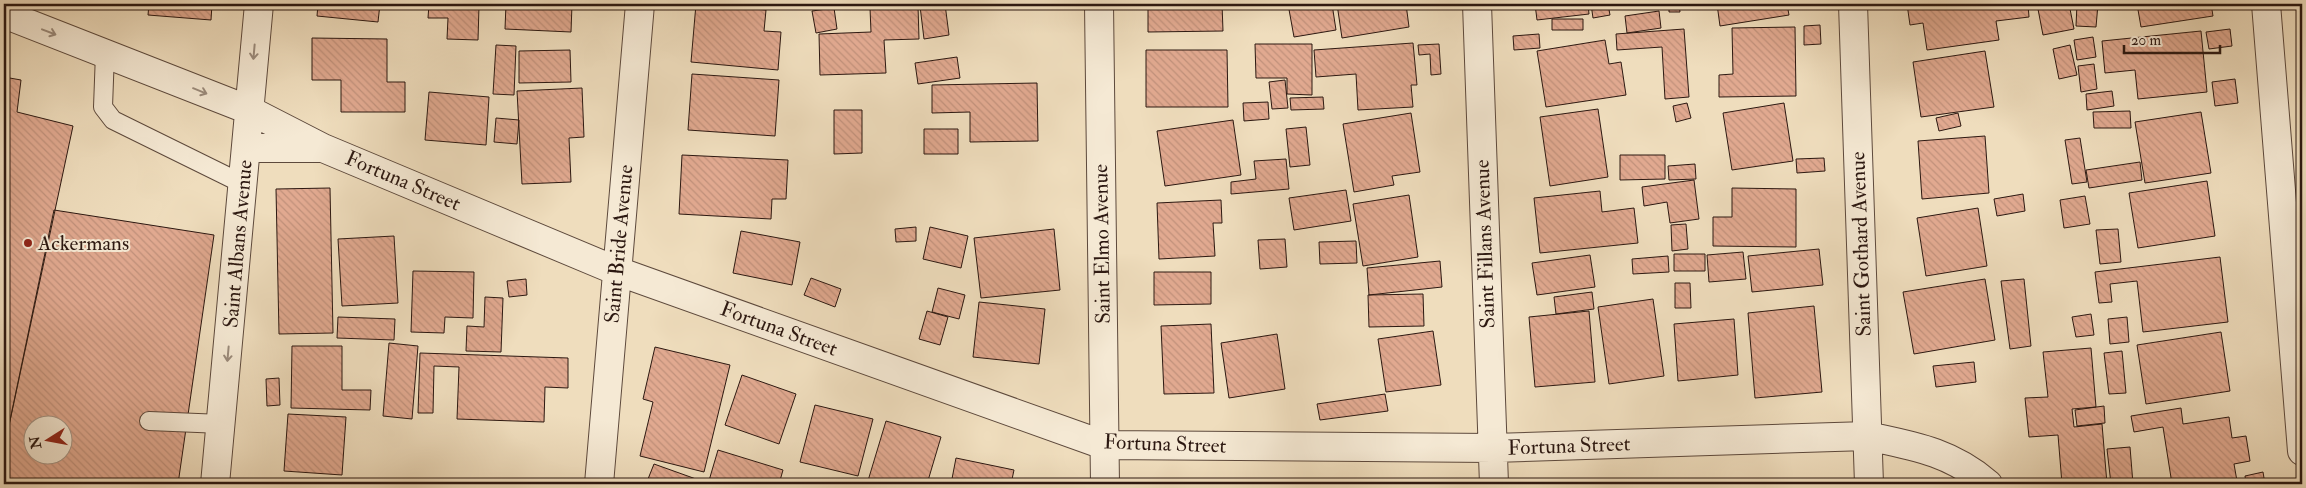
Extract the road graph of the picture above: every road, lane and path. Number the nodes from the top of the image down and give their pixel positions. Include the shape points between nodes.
1 (259, 4) edge
2 (640, 4) edge
3 (1098, 4) edge
4 (1477, 4) edge
5 (1853, 4) edge
6 (2266, 4) edge
7 (4, 14) edge
8 (105, 53) junction
9 (249, 110) junction
10 (246, 148) junction
11 (323, 148) junction
12 (243, 184) junction
13 (617, 270) junction
14 (149, 421) dead end
15 (222, 424) junction
16 (1867, 436) junction
17 (1104, 445) junction
18 (1493, 448) junction
19 (2302, 451) edge
20 (215, 484) edge
21 (599, 484) edge
22 (1105, 484) edge
23 (1494, 484) edge
24 (1869, 484) edge
25 (1988, 484) edge

1 -> 9 street, Saint Albans Avenue
2 - 13 street, Saint Bride Avenue
3 - 17 street, Saint Elmo Avenue
4 - 18 street, Saint Fillans Avenue
5 - 16 street, Saint Gothard Avenue
6 - 19 street
7 -> 8 street, Fortuna Street
8 -> 9 street, Fortuna Street
8 - 12 lane via 102,107 113,120
9 - 10 street, Saint Albans Avenue
9 - 11 street, Fortuna Street
10 - 11 street, Fortuna Street
10 - 12 street, Saint Albans Avenue
11 - 13 street, Fortuna Street
12 -> 15 street, Saint Albans Avenue
13 - 17 street, Fortuna Street
13 - 21 street, Saint Bride Avenue
14 - 15 lane
15 - 20 street, Saint Albans Avenue
16 - 18 street, Fortuna Street
16 - 24 street, Saint Gothard Avenue
16 - 25 street, Fortuna Street via 1920,447 1945,456
17 - 18 street, Fortuna Street
17 - 22 street, Saint Elmo Avenue
18 - 23 street, Saint Fillans Avenue

